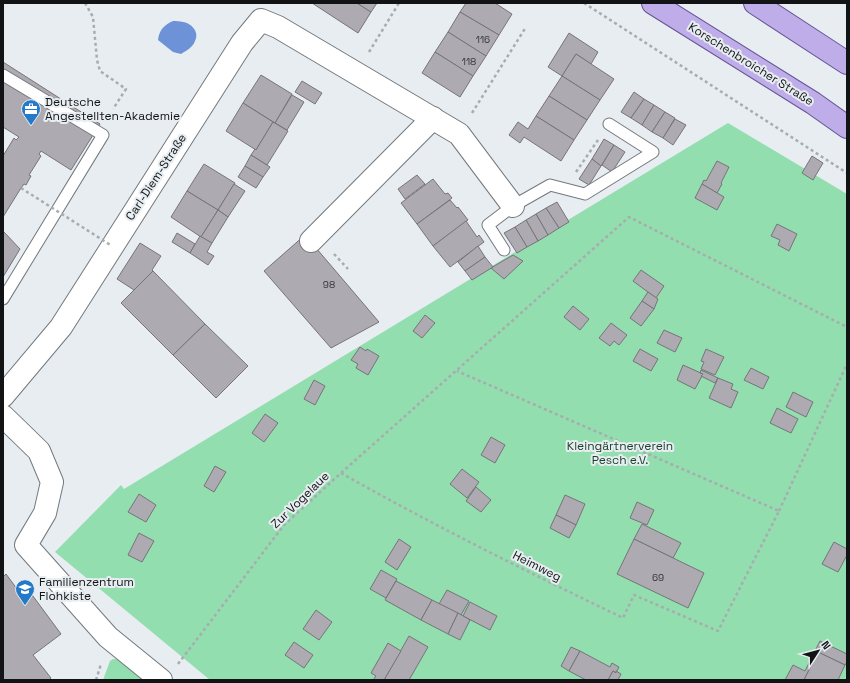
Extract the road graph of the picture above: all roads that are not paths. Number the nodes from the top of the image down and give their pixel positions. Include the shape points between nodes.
1 (653, 3) edge
2 (755, 3) edge
3 (847, 63) edge
4 (3, 76) edge
5 (433, 118) junction
6 (609, 124) road end
7 (847, 127) edge
8 (513, 206) junction
9 (311, 241) dead end
10 (504, 250) dead end
11 (3, 299) edge
12 (3, 396) edge
13 (3, 416) edge
14 (167, 675) edge

1 - 7 main road, Korschenbroicher Straße via 813,102
2 - 3 main road
4 - 11 lane via 103,135
5 - 8 street, Carl-Diem-Straße via 459,134
5 - 9 street
5 - 12 street, Carl-Diem-Straße via 278,27 261,20 242,43 61,327
6 - 8 lane via 653,152 585,194 550,185
8 - 10 lane via 488,225
13 - 14 street via 39,451 52,482 45,513 26,546 108,637

